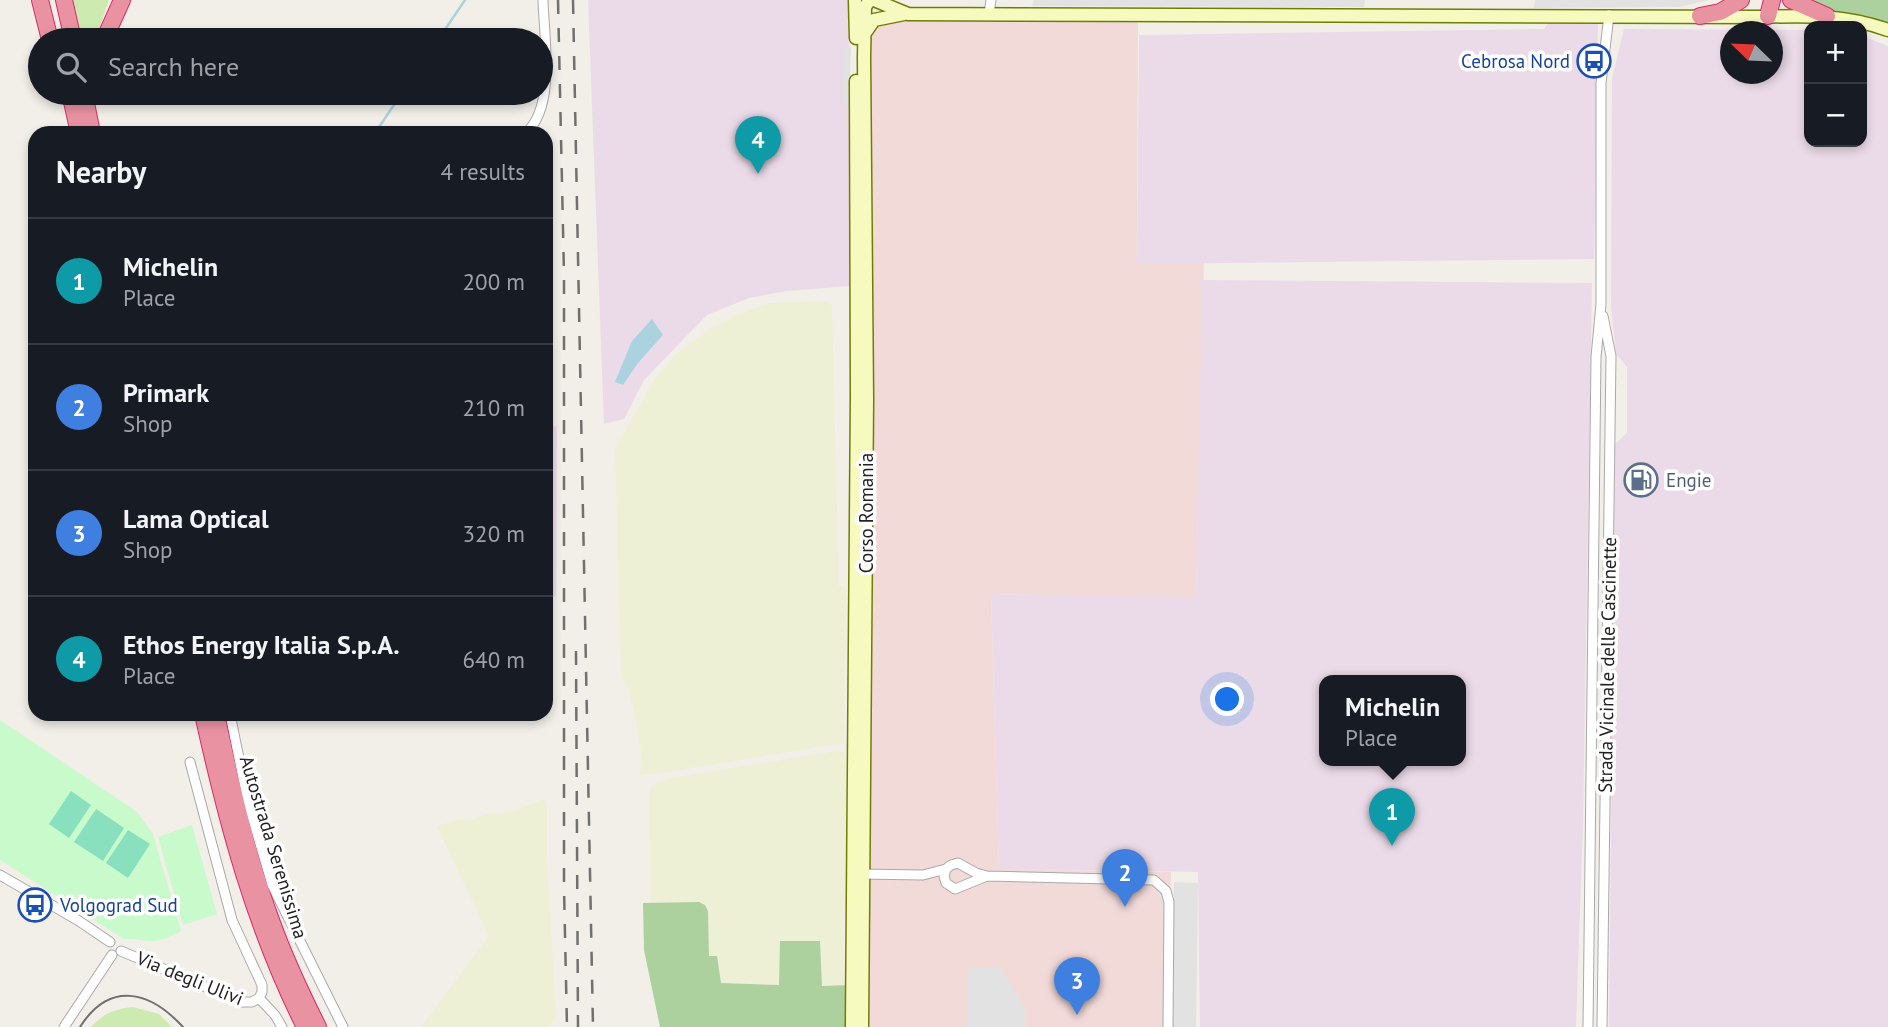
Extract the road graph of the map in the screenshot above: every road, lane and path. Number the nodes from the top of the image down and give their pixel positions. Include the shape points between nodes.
1 (40, 0) edge
2 (51, 0) edge
3 (64, 0) edge
4 (115, 0) edge
5 (122, 0) edge
6 (543, 0) edge
7 (855, 0) edge
8 (871, 0) edge
9 (991, 0) edge
10 (1741, 0) edge
11 (1772, 0) edge
12 (1791, 0) edge
13 (892, 5) edge
14 (1763, 11) edge
15 (908, 14) junction
16 (989, 14) junction
17 (1609, 15) junction
18 (1700, 16) junction
19 (1827, 16) junction
20 (47, 28) edge
21 (57, 28) edge
22 (70, 28) edge
23 (106, 28) edge
24 (108, 28) edge
25 (544, 28) edge
26 (1888, 30) edge
27 (865, 33) junction
28 (73, 105) edge
29 (87, 105) edge
30 (95, 105) edge
31 (542, 105) edge
32 (77, 126) edge
33 (92, 126) edge
34 (94, 126) edge
35 (531, 126) edge
36 (1601, 304) junction
37 (1608, 560) junction
38 (1594, 561) junction
39 (1593, 640) junction
40 (1607, 640) junction
41 (205, 721) edge
42 (218, 721) edge
43 (231, 721) edge
44 (190, 762) dead end
45 (946, 869) junction
46 (967, 869) junction
47 (858, 874) junction
48 (0, 875) edge
49 (923, 875) junction
50 (987, 876) junction
51 (946, 883) junction
52 (967, 883) junction
53 (105, 939) junction
54 (121, 951) junction
55 (112, 955) junction
56 (105, 966) junction
57 (258, 998) junction
58 (64, 1027) edge
59 (282, 1027) edge
60 (306, 1027) edge
61 (318, 1027) edge
62 (343, 1027) edge
63 (852, 1027) edge
64 (862, 1027) edge
65 (1168, 1027) edge
66 (1588, 1027) edge
67 (1602, 1027) edge

1 - 20 highway
2 - 21 highway
3 - 22 highway
4 - 23 highway
5 - 24 highway
6 - 25 street
7 - 8 main road
7 - 47 main road, Corso Romania
8 - 13 main road
8 - 27 main road, Corso Romania via 865,7
9 - 16 street
10 - 18 highway via 1720,12
11 - 14 highway
12 - 19 highway
13 - 15 main road
14 - 18 main road
14 - 19 main road
15 - 16 main road
15 - 27 main road via 870,22
16 - 17 main road
17 - 18 main road
17 - 36 street, Strada Vicinale delle Cascinette via 1601,83
19 - 26 main road
27 - 47 main road, Corso Romania via 867,398
28 - 32 highway
29 - 33 highway
30 - 34 highway
31 - 35 street
36 - 37 street, Strada Vicinale delle Cascinette via 1611,356
36 - 38 street, Strada Vicinale delle Cascinette via 1596,357
37 - 38 street
37 - 40 street, Strada Vicinale delle Cascinette
38 - 39 street, Strada Vicinale delle Cascinette
39 - 40 street
39 - 66 street, Strada Vicinale delle Cascinette
40 - 67 street, Strada Vicinale delle Cascinette
41 - 60 highway, Autostrada Serenissima via 242,872 283,983
42 - 61 highway, Autostrada Serenissima via 238,812 271,921
43 - 62 street via 248,803 272,885
44 - 57 street via 232,920 262,985
45 - 46 street via 954,863
45 - 49 street
45 - 51 street
46 - 50 street
46 - 52 street
47 - 49 street
47 - 63 main road, Corso Romania
47 - 64 main road, Corso Romania
48 - 53 street
49 - 51 street
50 - 52 street
50 - 65 street via 1159,882 1169,902
51 - 52 street via 959,889
53 - 54 street, Via degli Ulivi via 117,941
53 - 55 street
53 - 56 street
54 - 55 street
54 - 57 street, Via degli Ulivi via 241,1002
55 - 56 street
56 - 58 street
57 - 59 street

